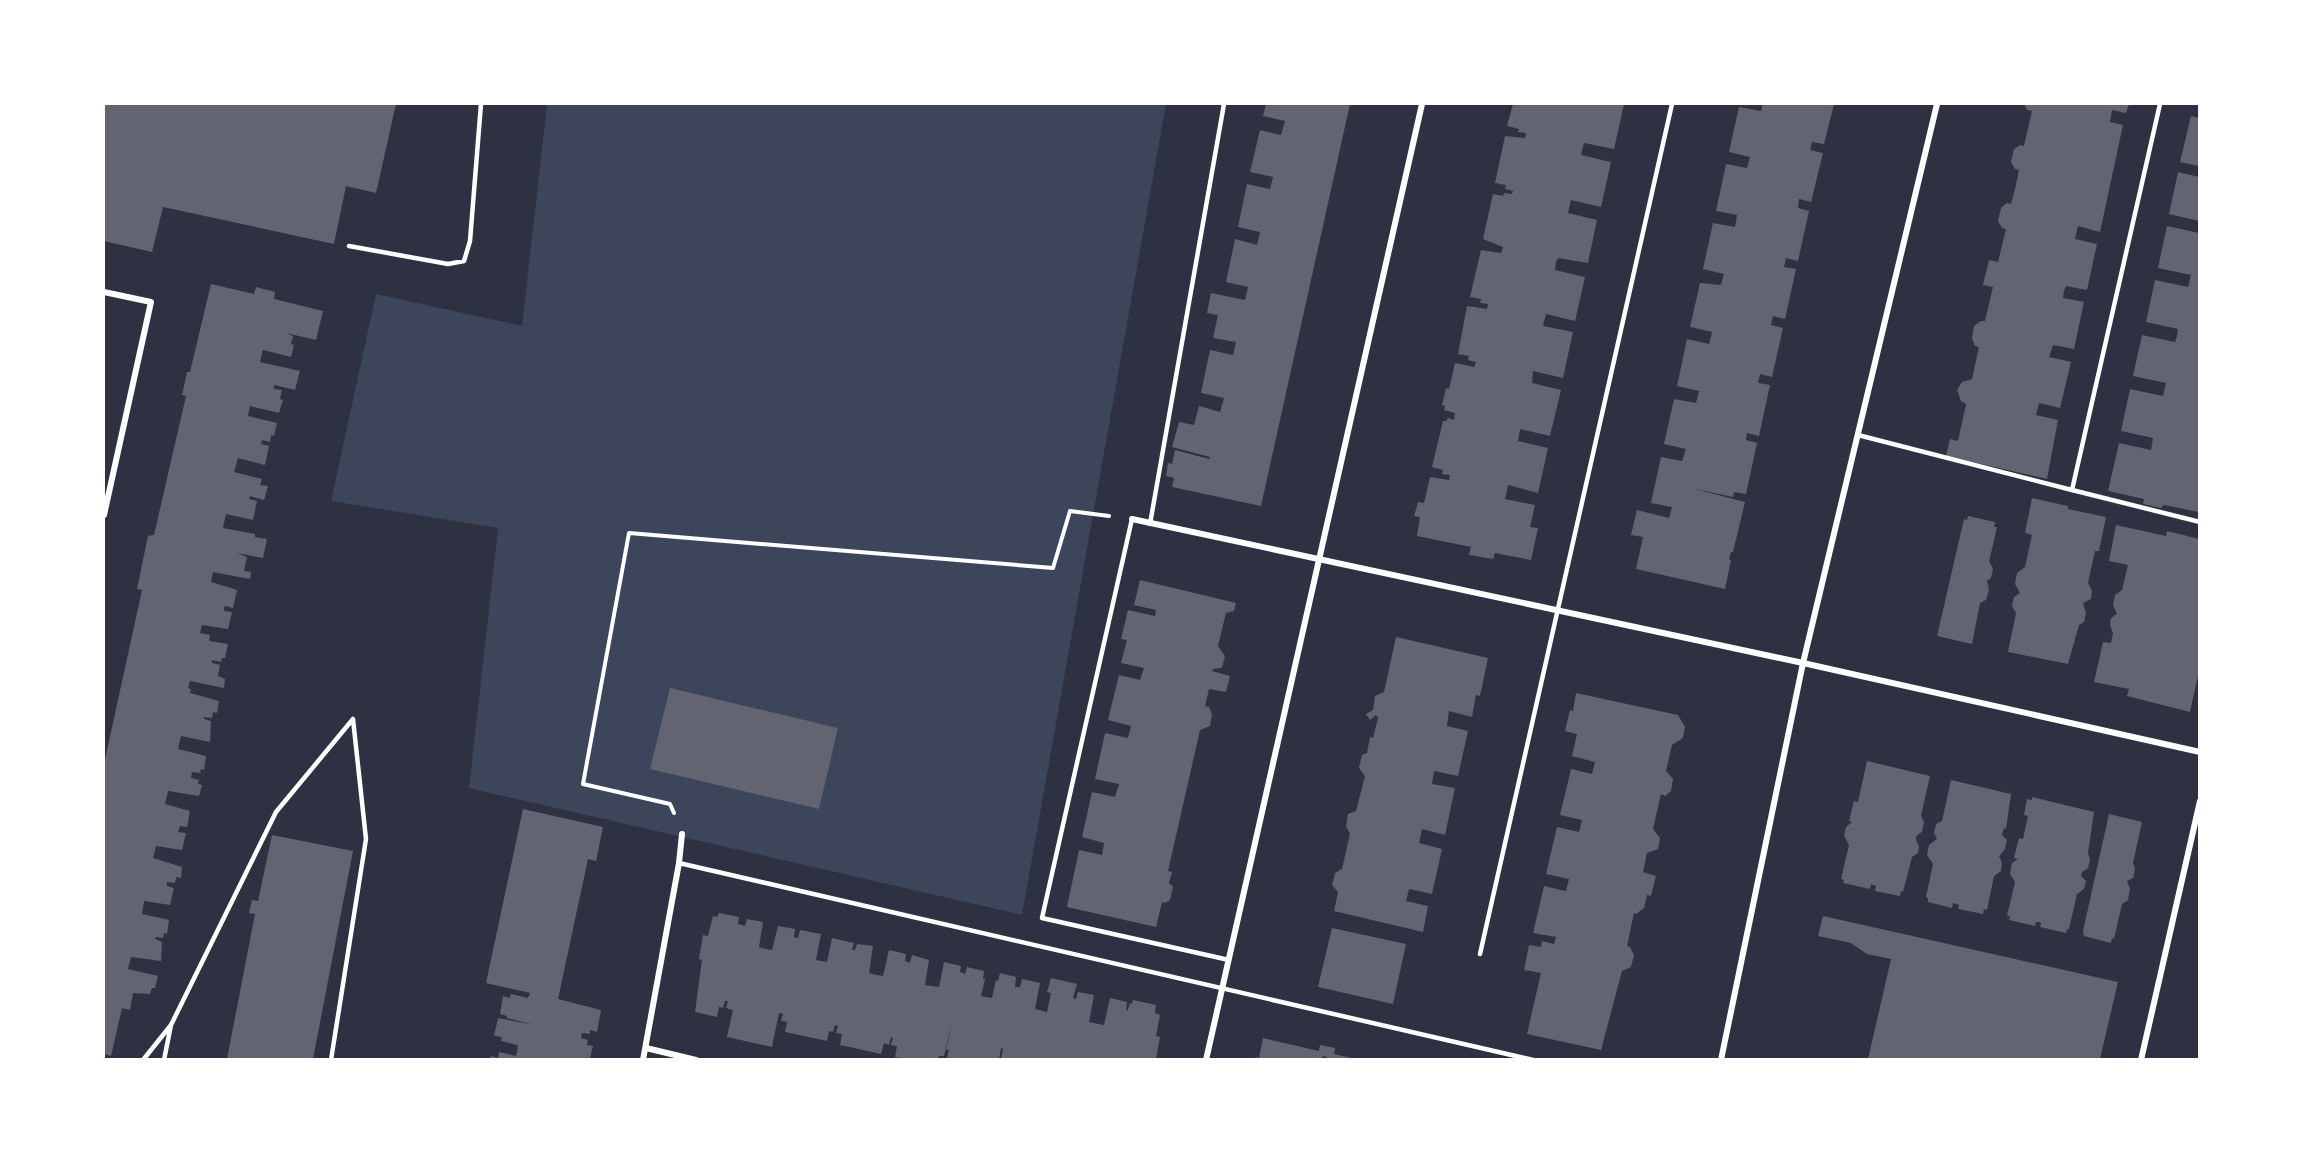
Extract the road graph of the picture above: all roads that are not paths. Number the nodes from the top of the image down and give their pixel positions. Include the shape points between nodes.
1 (482, 104) edge
2 (1224, 104) edge
3 (1422, 104) edge
4 (1672, 104) edge
5 (1937, 104) edge
6 (2160, 104) edge
7 (349, 246) dead end
8 (104, 292) edge
9 (1858, 435) junction
10 (2072, 490) junction
11 (104, 515) edge
12 (1132, 519) joint
13 (2199, 522) edge
14 (1150, 524) junction
15 (1319, 560) junction
16 (1558, 610) junction
17 (1803, 663) junction
18 (2199, 752) edge
19 (2199, 801) edge
20 (682, 834) road end
21 (679, 863) junction
22 (1480, 954) dead end
23 (1229, 960) junction
24 (1222, 988) junction
25 (171, 1025) junction
26 (645, 1048) junction
27 (144, 1059) edge
28 (164, 1059) edge
29 (331, 1059) edge
30 (643, 1059) edge
31 (696, 1059) edge
32 (1206, 1059) edge
33 (1533, 1059) edge
34 (1721, 1059) edge
35 (2141, 1059) edge

1 - 7 lane via 470,241 464,261 448,264
2 - 14 lane
3 - 15 street
4 - 16 lane
5 - 9 street
6 - 10 lane
8 - 11 street via 151,302
9 - 10 lane
9 - 17 street
10 - 13 lane
12 - 14 street
12 - 23 lane via 1042,918
14 - 15 street
15 - 16 street
15 - 23 street
16 - 17 street
16 - 22 lane
17 - 18 street
17 - 34 street
19 - 35 street
20 - 21 street
21 - 24 lane
21 - 26 street
23 - 24 street
24 - 32 street
24 - 33 lane
25 - 27 lane
25 - 28 lane
25 - 29 lane via 276,812 353,719 366,839
26 - 30 street
26 - 31 street

